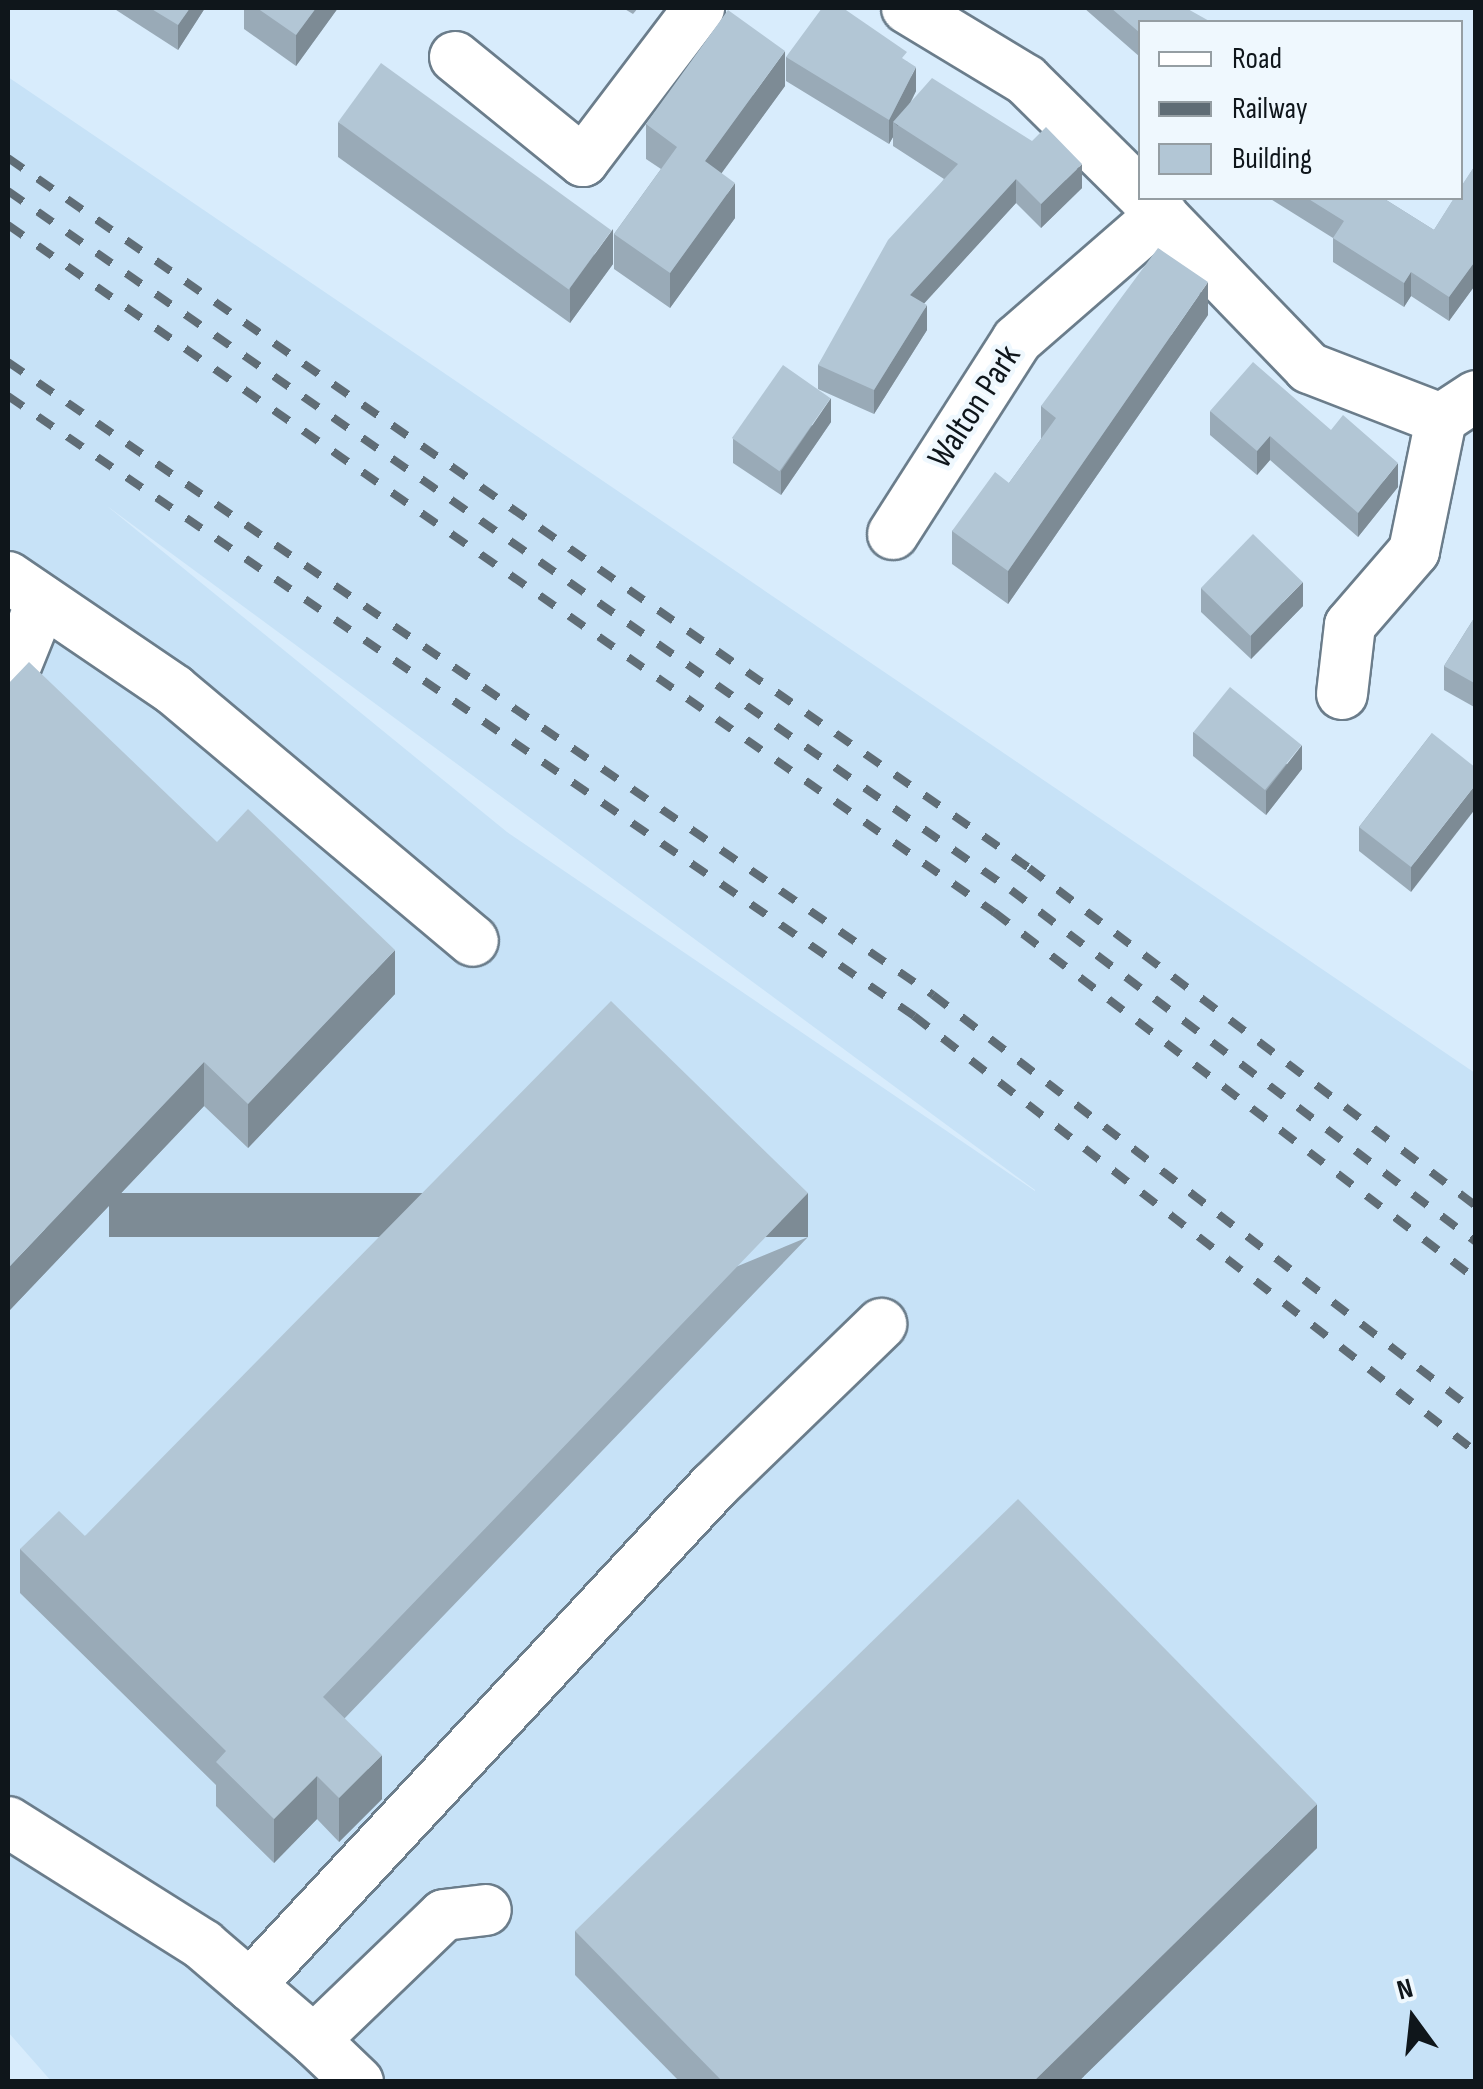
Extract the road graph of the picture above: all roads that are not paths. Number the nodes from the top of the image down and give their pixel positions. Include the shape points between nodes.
1 (699, 8) edge
2 (907, 8) edge
3 (454, 57) dead end
4 (1138, 191) edge
5 (1149, 202) edge
6 (1458, 408) edge
7 (892, 534) dead end
8 (25, 588) edge
9 (8, 684) edge
10 (1342, 694) dead end
11 (473, 941) dead end
12 (882, 1324) dead end
13 (8, 1822) edge
14 (486, 1910) dead end
15 (250, 1986) junction
16 (338, 2063) edge

1 - 3 street via 582,162
2 - 4 street via 1026,80
5 - 6 street via 1308,368
5 - 7 street, Walton Park via 1017,340
6 - 10 street via 1414,550 1350,625
8 - 9 street
8 - 11 street via 174,690
12 - 15 street via 714,1486
13 - 15 street via 203,1945
14 - 16 street via 444,1915
15 - 16 street

